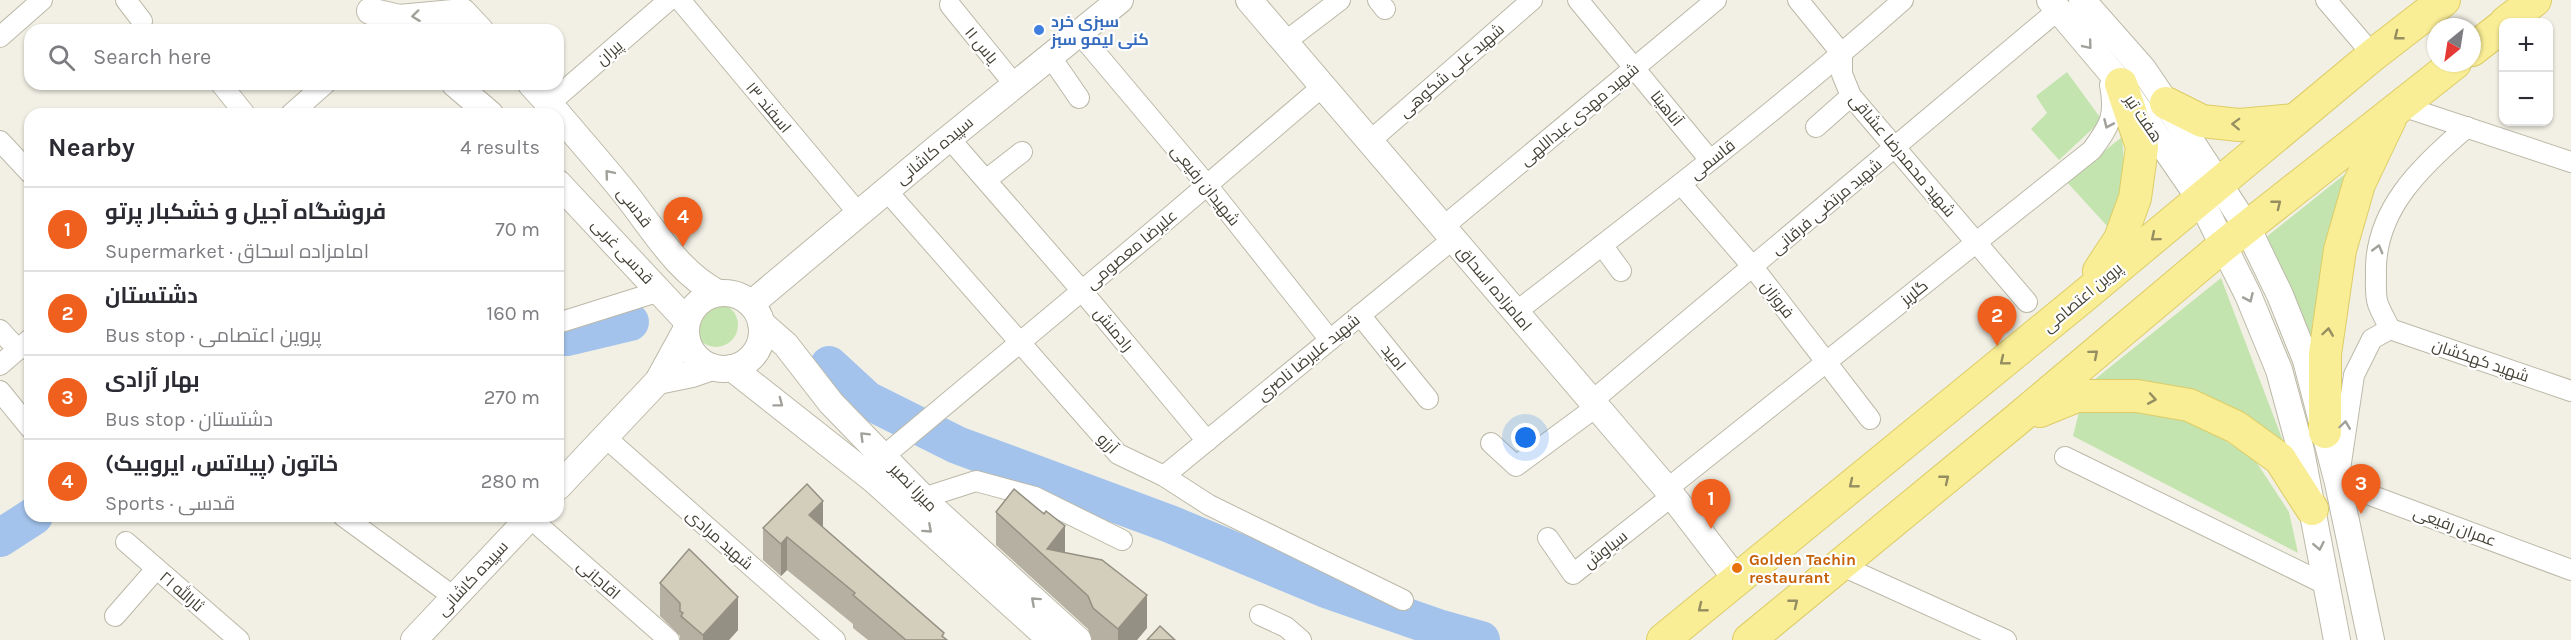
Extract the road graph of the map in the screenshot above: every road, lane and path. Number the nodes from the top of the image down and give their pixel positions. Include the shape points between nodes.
1 (42, 0) edge
2 (126, 0) edge
3 (669, 0) edge
4 (680, 0) edge
5 (1120, 0) edge
6 (1250, 0) edge
7 (1340, 0) edge
8 (1532, 0) edge
9 (1578, 0) edge
10 (1716, 0) edge
11 (1798, 0) edge
12 (1903, 0) edge
13 (2082, 0) edge
14 (2326, 0) edge
15 (2444, 0) edge
16 (2535, 0) edge
17 (950, 5) dead end
18 (2054, 5) edge
19 (363, 6) edge
20 (465, 14) edge
21 (2512, 18) edge
22 (142, 21) dead end
23 (384, 24) edge
24 (2499, 29) edge
25 (1079, 33) junction
26 (0, 37) edge
27 (1285, 42) junction
28 (2481, 43) edge
29 (1842, 54) junction
30 (2373, 55) junction
31 (1050, 56) junction
32 (1635, 68) junction
33 (2120, 69) junction
34 (2445, 72) edge
35 (1014, 84) junction
36 (1323, 86) junction
37 (226, 90) edge
38 (318, 90) edge
39 (462, 90) edge
40 (536, 90) edge
41 (1851, 96) junction
42 (1079, 98) dead end
43 (2166, 103) junction
44 (240, 108) edge
45 (298, 108) edge
46 (483, 108) edge
47 (552, 108) edge
48 (558, 108) edge
49 (2398, 109) junction
50 (2295, 120) junction
51 (564, 122) edge
52 (1816, 126) dead end
53 (2467, 128) junction
54 (949, 138) junction
55 (0, 141) edge
56 (1370, 141) junction
57 (1896, 147) junction
58 (1022, 152) dead end
59 (1710, 160) junction
60 (2571, 162) edge
61 (24, 167) edge
62 (986, 180) junction
63 (1681, 184) junction
64 (1208, 185) junction
65 (564, 189) edge
66 (886, 190) junction
67 (2209, 190) junction
68 (859, 214) junction
69 (2247, 227) junction
70 (1448, 233) junction
71 (1976, 242) junction
72 (1602, 245) junction
73 (2223, 246) junction
74 (1754, 267) junction
75 (1621, 271) dead end
76 (660, 291) junction
77 (1082, 291) junction
78 (718, 293) junction
79 (2079, 300) junction
80 (2027, 302) dead end
81 (1516, 312) junction
82 (756, 314) junction
83 (1360, 315) junction
84 (564, 321) edge
85 (687, 326) junction
86 (2390, 329) junction
87 (0, 330) edge
88 (1330, 339) junction
89 (1020, 342) junction
90 (24, 344) edge
91 (1828, 363) junction
92 (0, 365) edge
93 (722, 367) junction
94 (2310, 377) junction
95 (658, 381) junction
96 (2282, 383) junction
97 (0, 391) edge
98 (2571, 391) edge
99 (1428, 399) dead end
100 (1594, 404) junction
101 (1869, 419) dead end
102 (24, 421) edge
103 (2014, 422) junction
104 (2325, 432) junction
105 (605, 437) junction
106 (1207, 441) junction
107 (1491, 443) dead end
108 (2065, 457) dead end
109 (886, 469) junction
110 (1164, 476) junction
111 (564, 481) edge
112 (2338, 483) junction
113 (1670, 493) junction
114 (923, 498) junction
115 (2312, 509) junction
116 (351, 522) edge
117 (525, 522) edge
118 (536, 522) edge
119 (1548, 538) dead end
120 (1122, 540) dead end
121 (126, 542) dead end
122 (1840, 565) junction
123 (156, 569) junction
124 (2571, 570) edge
125 (1737, 580) junction
126 (2327, 585) junction
127 (454, 597) junction
128 (1403, 600) dead end
129 (115, 615) dead end
130 (1260, 615) dead end
131 (420, 638) edge
132 (239, 640) edge
133 (669, 640) edge
134 (835, 640) edge
135 (1051, 640) edge
136 (1078, 640) edge
137 (1301, 640) edge
138 (1663, 640) edge
139 (1749, 640) edge
140 (2006, 640) edge
141 (2337, 640) edge
142 (2371, 640) edge

1 - 26 street
2 - 22 street
3 - 48 street, پیران
4 - 68 street, اسفند ۱۳
5 - 25 street, سپیده کاشانی
6 - 27 street, امامزاده اسحاق
7 - 27 street
8 - 56 street, شهید علی شکوهی
9 - 32 street, آناهیتا
10 - 32 street, شهید مهدی عبداللهی
11 - 29 street
12 - 29 street, قاسمی
13 - 33 street, هفت تیر
14 - 30 street
15 -> 30 main road, پروین اعتصامی
16 - 21 main road
17 - 35 street, یاس ۱۱
18 -> 33 street, هفت تیر
18 - 57 street, شهید مرتضی فرقانی
20 -> 19 street via 399,18
19 - 23 street
24 - 28 main road
25 - 31 street, سپیده کاشانی
25 - 64 street, شهیدان رفیعی
27 - 36 street, امامزاده اسحاق
29 - 41 street, شهید محمدرضا عشاقی via 1842,74
29 - 59 street, قاسمی
30 - 50 main road, پروین اعتصامی
31 - 35 street, سپیده کاشانی
31 - 42 street
32 - 59 street, آناهیتا
32 - 70 street, شهید مهدی عبداللهی
33 - 43 street, هفت تیر
33 - 67 street, هفت تیر
33 -> 71 street, گلریز via 2110,124 2092,150
33 - 79 main road via 2142,147 2135,198 2121,238
34 - 49 main road
35 - 54 street, سپیده کاشانی
36 - 56 street, امامزاده اسحاق
36 - 64 street, علیرضا معصومی
37 - 44 street
38 - 45 street
39 - 46 street
40 - 47 street, قدسی
41 - 52 street
41 - 57 street, شهید محمدرضا عشاقی
50 -> 43 main road via 2239,125 2202,121
43 - 67 street, هفت تیر
49 - 53 street
69 -> 49 main road
104 -> 49 main road via 2325,354 2340,250 2359,183
50 - 67 main road, پروین اعتصامی
78 -> 51 street, قدسی via 700,284 668,250
53 - 60 street
86 -> 53 street via 2377,302 2375,257 2387,217 2404,188
54 - 62 street, رادمنش
54 - 66 street, سپیده کاشانی
55 - 61 street
56 - 70 street, امامزاده اسحاق
57 - 71 street, شهید محمدرضا عشاقی
57 - 74 street, شهید مرتضی فرقانی
58 - 62 street
59 - 63 street, قاسمی
62 - 77 street, رادمنش
63 - 72 street, قاسمی
63 - 74 street, فروزان
64 - 77 street, علیرضا معصومی
64 - 88 street, شهیدان رفیعی
65 - 76 street, قدسی غربی
66 - 68 street, سپیده کاشانی
66 - 89 street, آرزو
67 - 69 street, هفت تیر
67 - 73 street, هفت تیر
67 -> 79 main road, پروین اعتصامی
68 - 82 street, سپیده کاشانی
69 - 73 main road
69 - 94 street, هفت تیر via 2280,295
70 - 81 street, امامزاده اسحاق
70 - 83 street, شهید علیرضا ناصری
71 - 80 street, شهید محمدرضا عشاقی
71 - 91 street, گلریز
72 - 75 street
72 - 81 street, قاسمی
73 -> 96 street, هفت تیر via 2248,295
103 -> 73 main road
74 - 91 street, فروزان
74 - 100 street, شهید مرتضی فرقانی
76 - 84 street
76 - 85 street, قدسی غربی
77 - 89 street, علیرضا معصومی
77 - 106 street, رادمنش
78 - 82 street via 742,297
78 - 85 street via 699,302
79 -> 125 main road, پروین اعتصامی
81 - 100 street, امامزاده اسحاق
82 - 93 street via 762,338 756,352 746,362
109 -> 82 street, میرزا نصیر via 786,345
83 - 88 street, شهید علیرضا ناصری
83 - 99 street, امید
85 - 93 street via 696,357
85 - 95 street
86 - 98 street, شهید کهکشان
112 -> 86 street via 2354,375 2372,339
87 - 90 street
88 - 106 street, شهید علیرضا ناصری
89 - 109 street, علیرضا معصومی via 938,411
89 - 110 street, آرزو via 1118,454
90 - 92 street
91 - 101 street, فروزان
91 - 113 street, گلریز
93 - 95 street
93 -> 109 street, میرزا نصیر
94 - 96 street via 2300,370 2290,371
94 - 104 street, هفت تیر
95 - 105 street
96 - 115 street, هفت تیر
97 - 102 street
100 - 107 street, شهید مرتضی فرقانی via 1516,466
100 - 113 street, امامزاده اسحاق
103 -> 115 main road via 2077,396 2136,396 2189,405 2236,427 2280,459
122 -> 103 main road
104 - 112 street, هفت تیر
105 - 111 street
105 - 134 street, شهید مرادی
106 - 110 street, شهید علیرضا ناصری
108 - 126 street
109 - 114 street, میرزا نصیر
109 -> 135 street, میرزا نصیر
110 - 128 street, آرزو via 1209,506
112 - 124 street, عمران رفیعی
112 - 142 street, هفت تیر
113 - 119 street, سیاوش via 1573,574
113 - 125 street, امامزاده اسحاق
114 - 120 street via 976,481 1035,497
136 -> 114 street, میرزا نصیر
115 -> 126 street, هفت تیر
116 - 127 street
117 - 127 street, سپیده کاشانی
118 - 133 street, اقاجانی
121 - 123 street, ثارالله ۲۱
139 -> 122 main road
122 - 140 street
123 - 129 street
123 - 132 street, ثارالله ۲۱
125 -> 138 main road, پروین اعتصامی
126 - 141 street, هفت تیر
127 - 131 street, سپیده کاشانی
130 - 137 street via 1287,627

